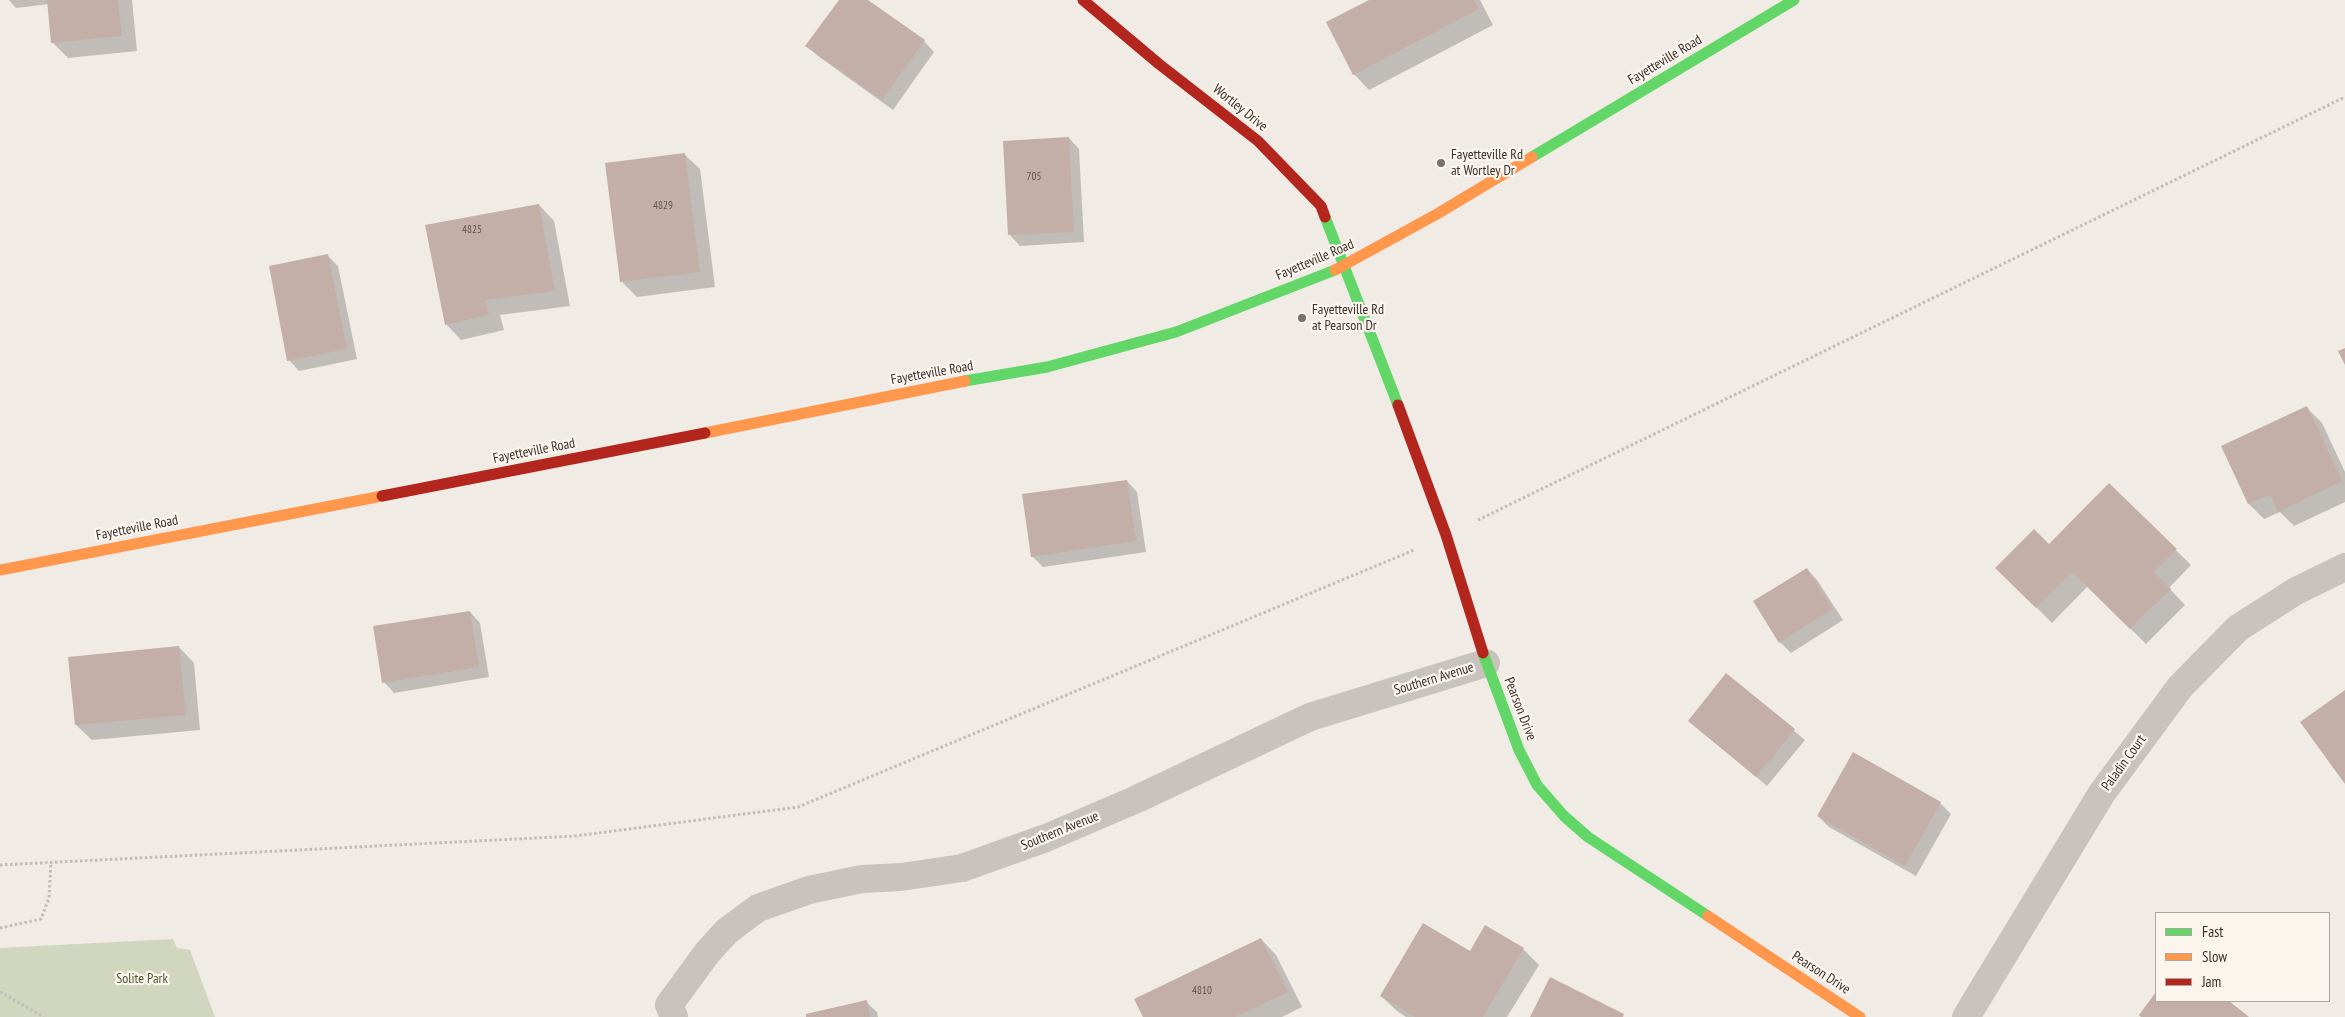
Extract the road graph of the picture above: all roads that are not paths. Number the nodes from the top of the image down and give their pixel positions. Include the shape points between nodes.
1 (1083, 0) edge
2 (1794, 0) edge
3 (1343, 267) junction
4 (2345, 567) edge
5 (0, 570) edge
6 (1486, 663) junction
7 (674, 1017) edge
8 (1860, 1017) edge
9 (1966, 1017) edge

1 - 3 main road, Wortley Drive via 1258,141 1321,206
2 - 3 main road, Fayetteville Road
3 - 5 main road, Fayetteville Road via 1176,332 1047,367
3 - 6 main road, Pearson Drive via 1378,350 1446,535
4 - 9 street, Paladin Court via 2296,591 2238,628 2180,687 2102,793
6 - 7 street, Southern Avenue via 1310,716 1119,807 962,868 862,879 808,890 758,908 727,931 707,952 669,1005
6 - 8 main road, Pearson Drive via 1519,750 1537,785 1564,816 1588,837

